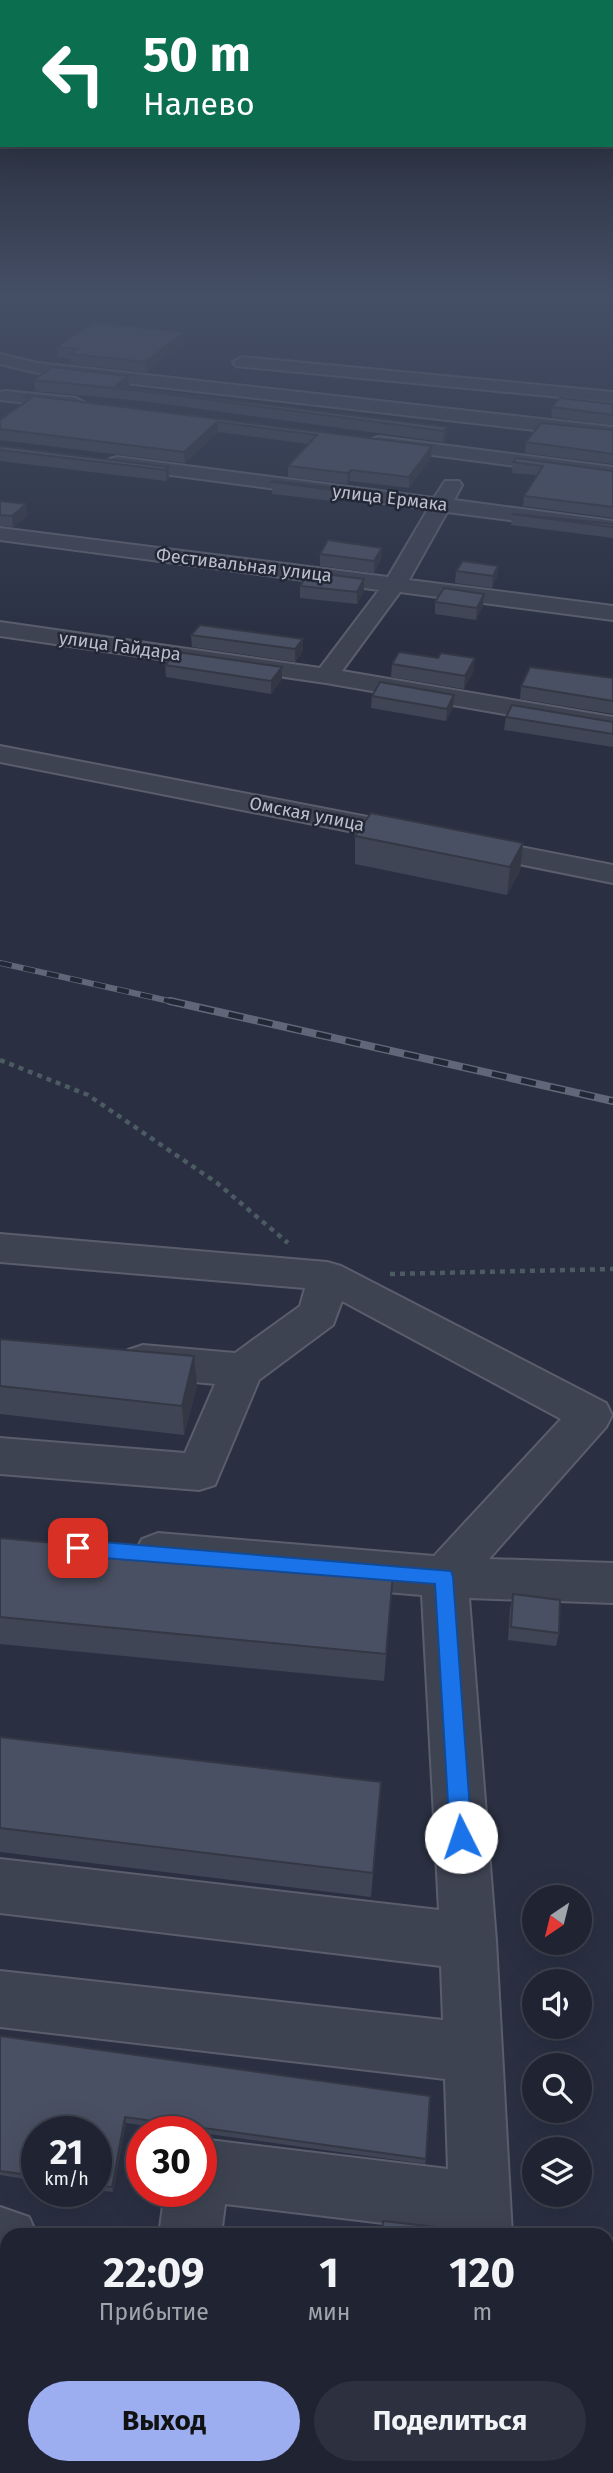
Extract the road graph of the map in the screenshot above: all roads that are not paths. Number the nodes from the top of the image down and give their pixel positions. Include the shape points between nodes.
1 (447, 412) edge
2 (492, 412) edge
3 (489, 417) junction
4 (613, 433) edge
5 (358, 439) edge
6 (469, 455) junction
7 (96, 461) edge
8 (613, 473) edge
9 (440, 505) junction
10 (613, 527) edge
11 (0, 534) edge
12 (395, 584) junction
13 (613, 613) edge
14 (0, 629) edge
15 (326, 676) junction
16 (613, 725) edge
17 (0, 754) edge
18 (613, 874) edge
19 (0, 1248) edge
20 (327, 1276) junction
21 (107, 1358) edge
22 (242, 1370) junction
23 (0, 1456) edge
24 (124, 1551) edge
25 (444, 1577) junction
26 (613, 1584) edge
27 (0, 1886) edge
28 (468, 1941) junction
29 (0, 1999) edge
30 (472, 2053) junction
31 (217, 2173) edge
32 (194, 2207) edge
33 (480, 2219) edge
34 (191, 2228) edge

1 - 3 street
2 - 3 street
3 - 4 street
3 - 6 street
5 - 6 street
6 - 8 street
6 - 9 street
7 - 9 street, улица Ермака
9 - 10 street, улица Ермака
9 - 12 street
11 - 12 street, Фестивальная улица
12 - 13 street, Фестивальная улица
12 - 15 street
14 - 15 street, улица Гайдара
15 - 16 street, улица Гайдара
17 - 18 street, Омская улица
19 - 20 street
20 - 22 street via 319,1314
20 - 25 street via 591,1415
21 - 22 street
22 - 23 street via 199,1472
24 - 25 street
25 - 26 street
25 - 28 street
27 - 28 street
28 - 30 street
29 - 30 street
30 - 33 street
31 - 33 street
32 - 34 street

